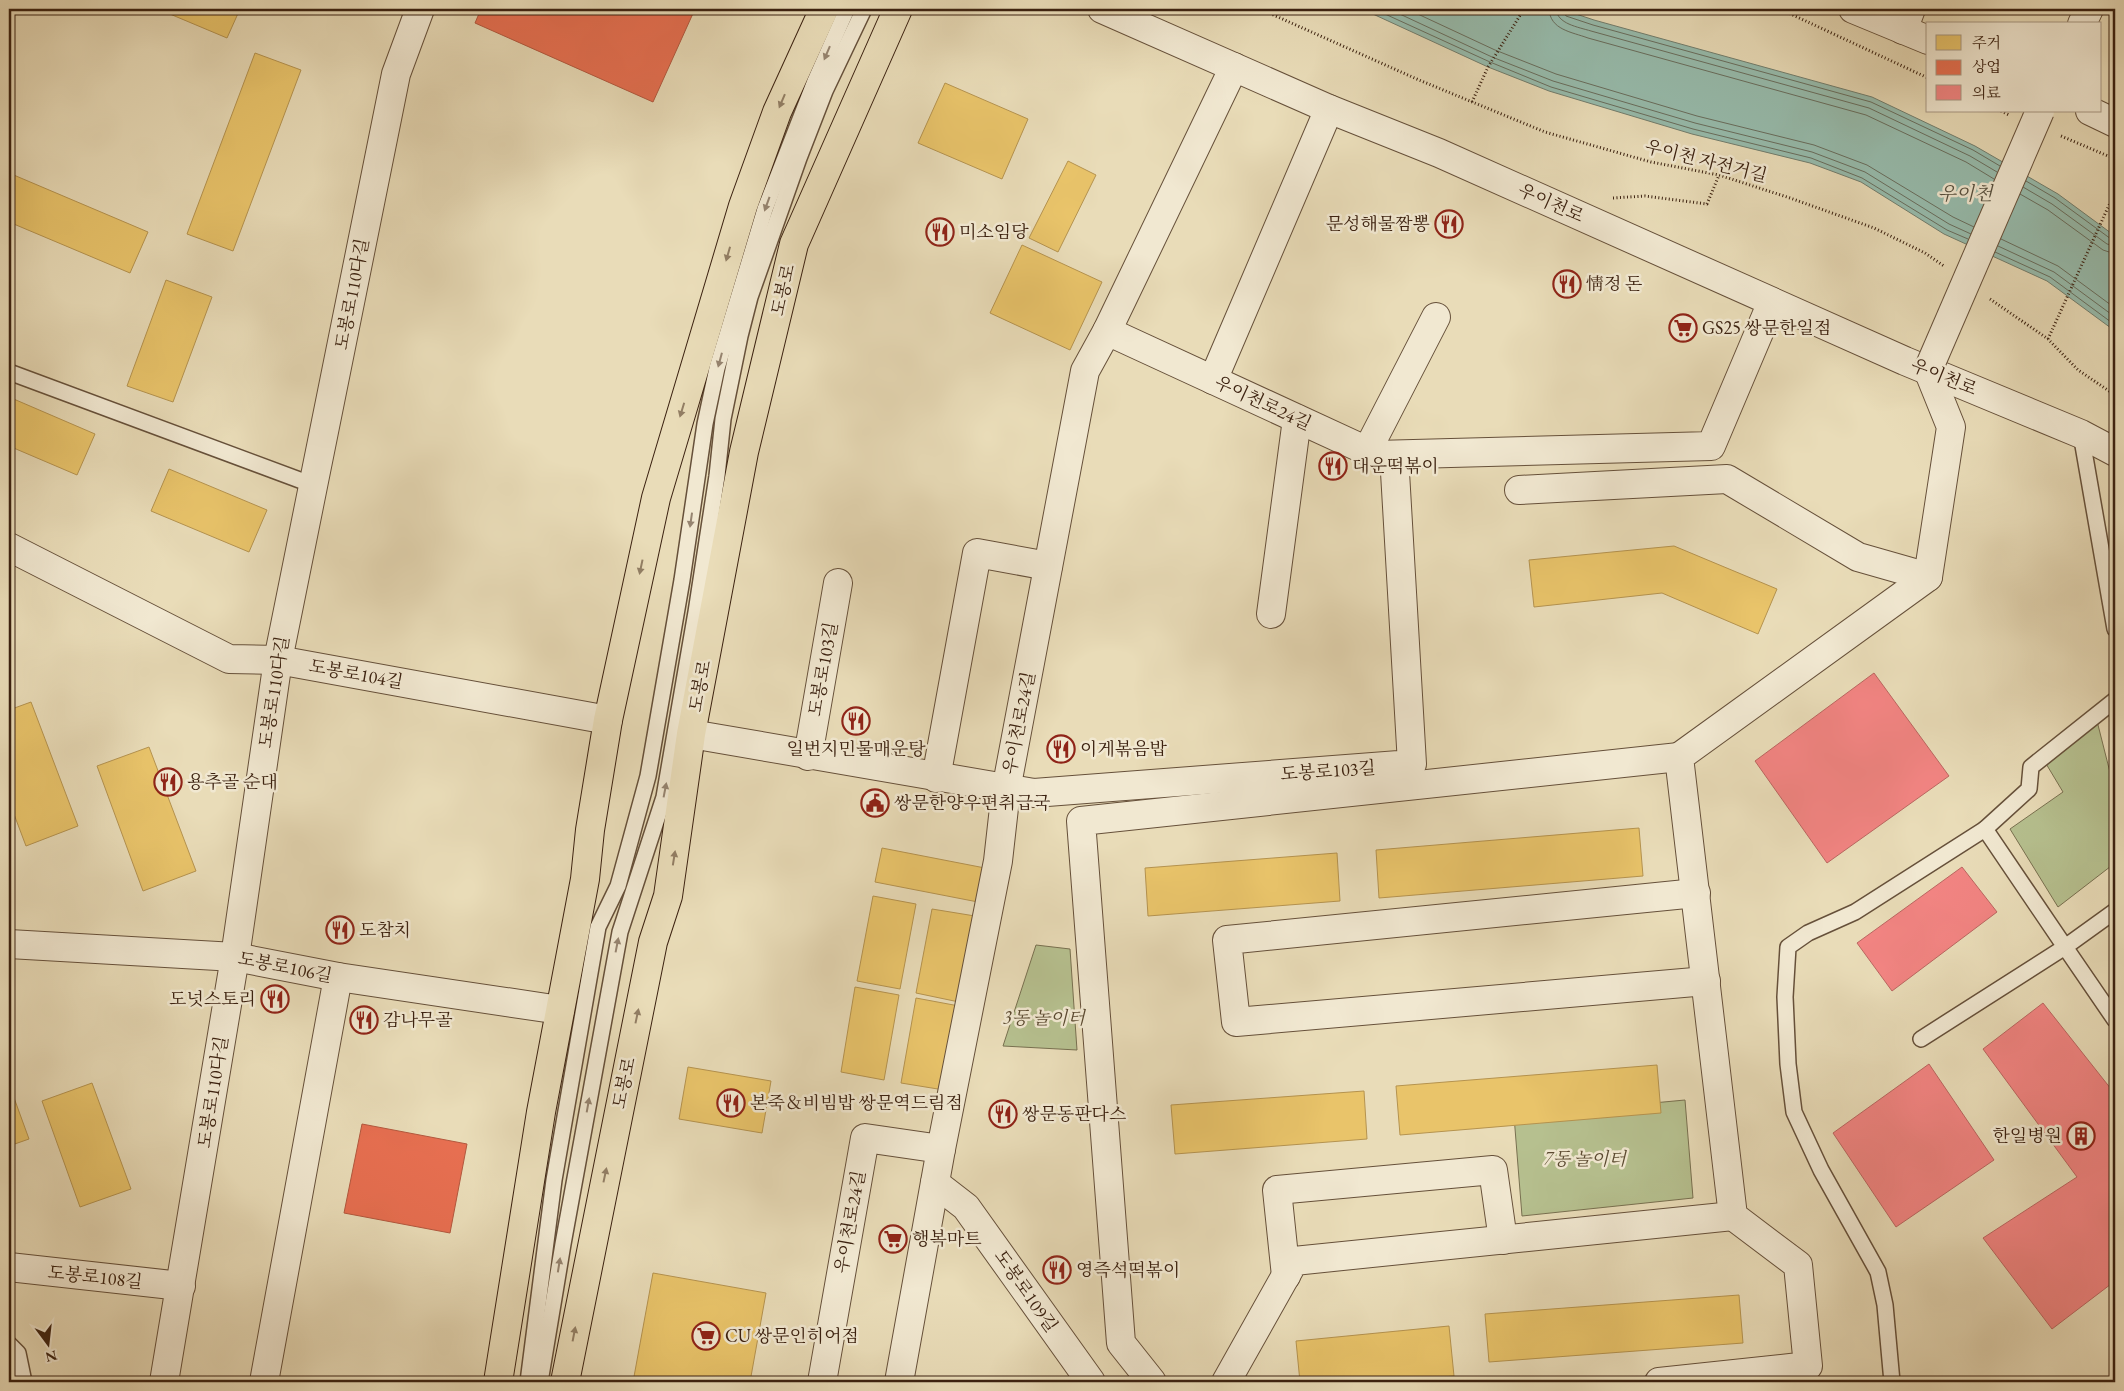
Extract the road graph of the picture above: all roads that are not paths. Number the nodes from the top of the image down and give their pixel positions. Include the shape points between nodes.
1 (420, 9) edge
2 (824, 9) edge
3 (847, 9) edge
4 (864, 9) edge
5 (898, 9) edge
6 (1102, 9) edge
7 (1853, 9) edge
8 (2089, 9) edge
9 (2083, 22) edge
10 (1914, 26) edge
11 (1234, 67) junction
12 (1329, 109) junction
13 (2040, 112) edge
14 (2092, 112) edge
15 (2115, 123) edge
16 (1772, 302) junction
17 (1436, 317) dead end
18 (1107, 331) junction
19 (1928, 370) junction
20 (9, 372) edge
21 (1212, 380) junction
22 (1297, 419) junction
23 (2081, 434) junction
24 (1367, 451) junction
25 (2115, 452) edge
26 (1394, 456) junction
27 (313, 484) junction
28 (1519, 490) dead end
29 (9, 547) edge
30 (1048, 566) junction
31 (1928, 577) junction
32 (838, 583) dead end
33 (1271, 614) dead end
34 (2115, 630) edge
35 (278, 660) junction
36 (2115, 700) edge
37 (608, 720) junction
38 (691, 734) junction
39 (808, 756) junction
40 (1679, 757) junction
41 (936, 778) junction
42 (1006, 790) junction
43 (1985, 829) junction
44 (1696, 893) junction
45 (2115, 911) edge
46 (9, 944) edge
47 (2065, 947) junction
48 (235, 957) junction
49 (338, 978) junction
50 (1706, 981) junction
51 (560, 1010) junction
52 (2115, 1020) edge
53 (1921, 1039) dead end
54 (941, 1149) junction
55 (935, 1183) junction
56 (1733, 1216) junction
57 (1503, 1240) junction
58 (9, 1267) edge
59 (1286, 1276) junction
60 (181, 1286) junction
61 (9, 1344) edge
62 (24, 1382) edge
63 (164, 1382) edge
64 (264, 1382) edge
65 (498, 1382) edge
66 (528, 1382) edge
67 (540, 1382) edge
68 (565, 1382) edge
69 (822, 1382) edge
70 (899, 1382) edge
71 (1091, 1382) edge
72 (1152, 1382) edge
73 (1226, 1382) edge
74 (1659, 1382) edge
75 (1892, 1382) edge

1 - 27 street, 도봉로110다길 via 396,74
2 -> 37 main road via 777,112 729,251 656,498
3 -> 66 lane via 769,200 717,368 648,776 618,886 598,927 554,1180
67 -> 4 lane via 620,932 664,797 696,612 723,419 740,336 799,158 825,91
5 - 38 main road, 도봉로 via 794,244 744,452
6 - 11 street, 우이천로
7 - 10 street
8 - 9 street
11 - 12 street, 우이천로
11 - 18 street, 우이천로24길
12 - 16 street, 우이천로 via 1440,154
12 - 21 street
13 - 19 street, bridge
14 - 15 street
16 - 19 street, 우이천로
16 - 26 street via 1711,446
17 - 24 street
18 - 21 street, 우이천로24길
18 - 30 street, 우이천로24길 via 1085,371
19 - 23 street, 우이천로
19 - 31 street via 1951,427
20 - 27 lane
21 - 22 street, 우이천로24길
22 - 24 street, 우이천로24길
22 - 33 street
23 - 25 street, 우이천로
23 - 34 lane
24 - 26 street, 우이천로24길
26 - 42 street, 도봉로103길 via 1412,764 1034,794
27 - 35 street, 도봉로110다길
28 - 31 street via 1727,479 1858,557
29 - 35 street, 도봉로104길 via 229,659
30 - 41 street via 977,553
30 - 42 street, 우이천로24길
31 - 40 street
32 - 39 street, 도봉로103길
35 - 37 street, 도봉로104길
35 - 48 street, 도봉로110다길
36 - 43 lane via 2031,767 2029,789
37 - 51 main road via 585,880
38 - 39 street, 도봉로103길
68 -> 38 main road, 도봉로 via 652,942 668,896
39 - 41 street, 도봉로103길
40 - 44 street
40 - 72 street via 1082,822 1121,1343
41 - 42 street, 도봉로103길
42 - 54 street, 우이천로24길 via 998,861
43 - 47 lane
43 - 75 lane via 1855,912 1808,932 1788,947 1784,997 1794,1112 1878,1272 1885,1305
44 - 50 street
44 - 50 street via 1227,940 1236,1022
45 - 47 lane
46 - 48 street, 도봉로106길
47 - 52 lane
47 - 53 lane
48 - 49 street, 도봉로106길
48 - 60 street, 도봉로110다길
49 - 51 street, 도봉로106길
49 - 64 street
50 - 56 street
51 - 65 main road
54 - 55 street, 우이천로24길
54 - 69 street, 우이천로24길 via 865,1138
55 - 70 street, 우이천로24길
55 - 71 street, 도봉로109길 via 966,1207
56 - 57 street
56 - 74 street via 1798,1265 1808,1366
57 - 59 street via 1294,1261
57 - 59 street via 1493,1170 1277,1190
58 - 60 street, 도봉로108길
59 - 73 street
60 - 63 street, 도봉로110다길
61 - 62 lane via 18,1353

